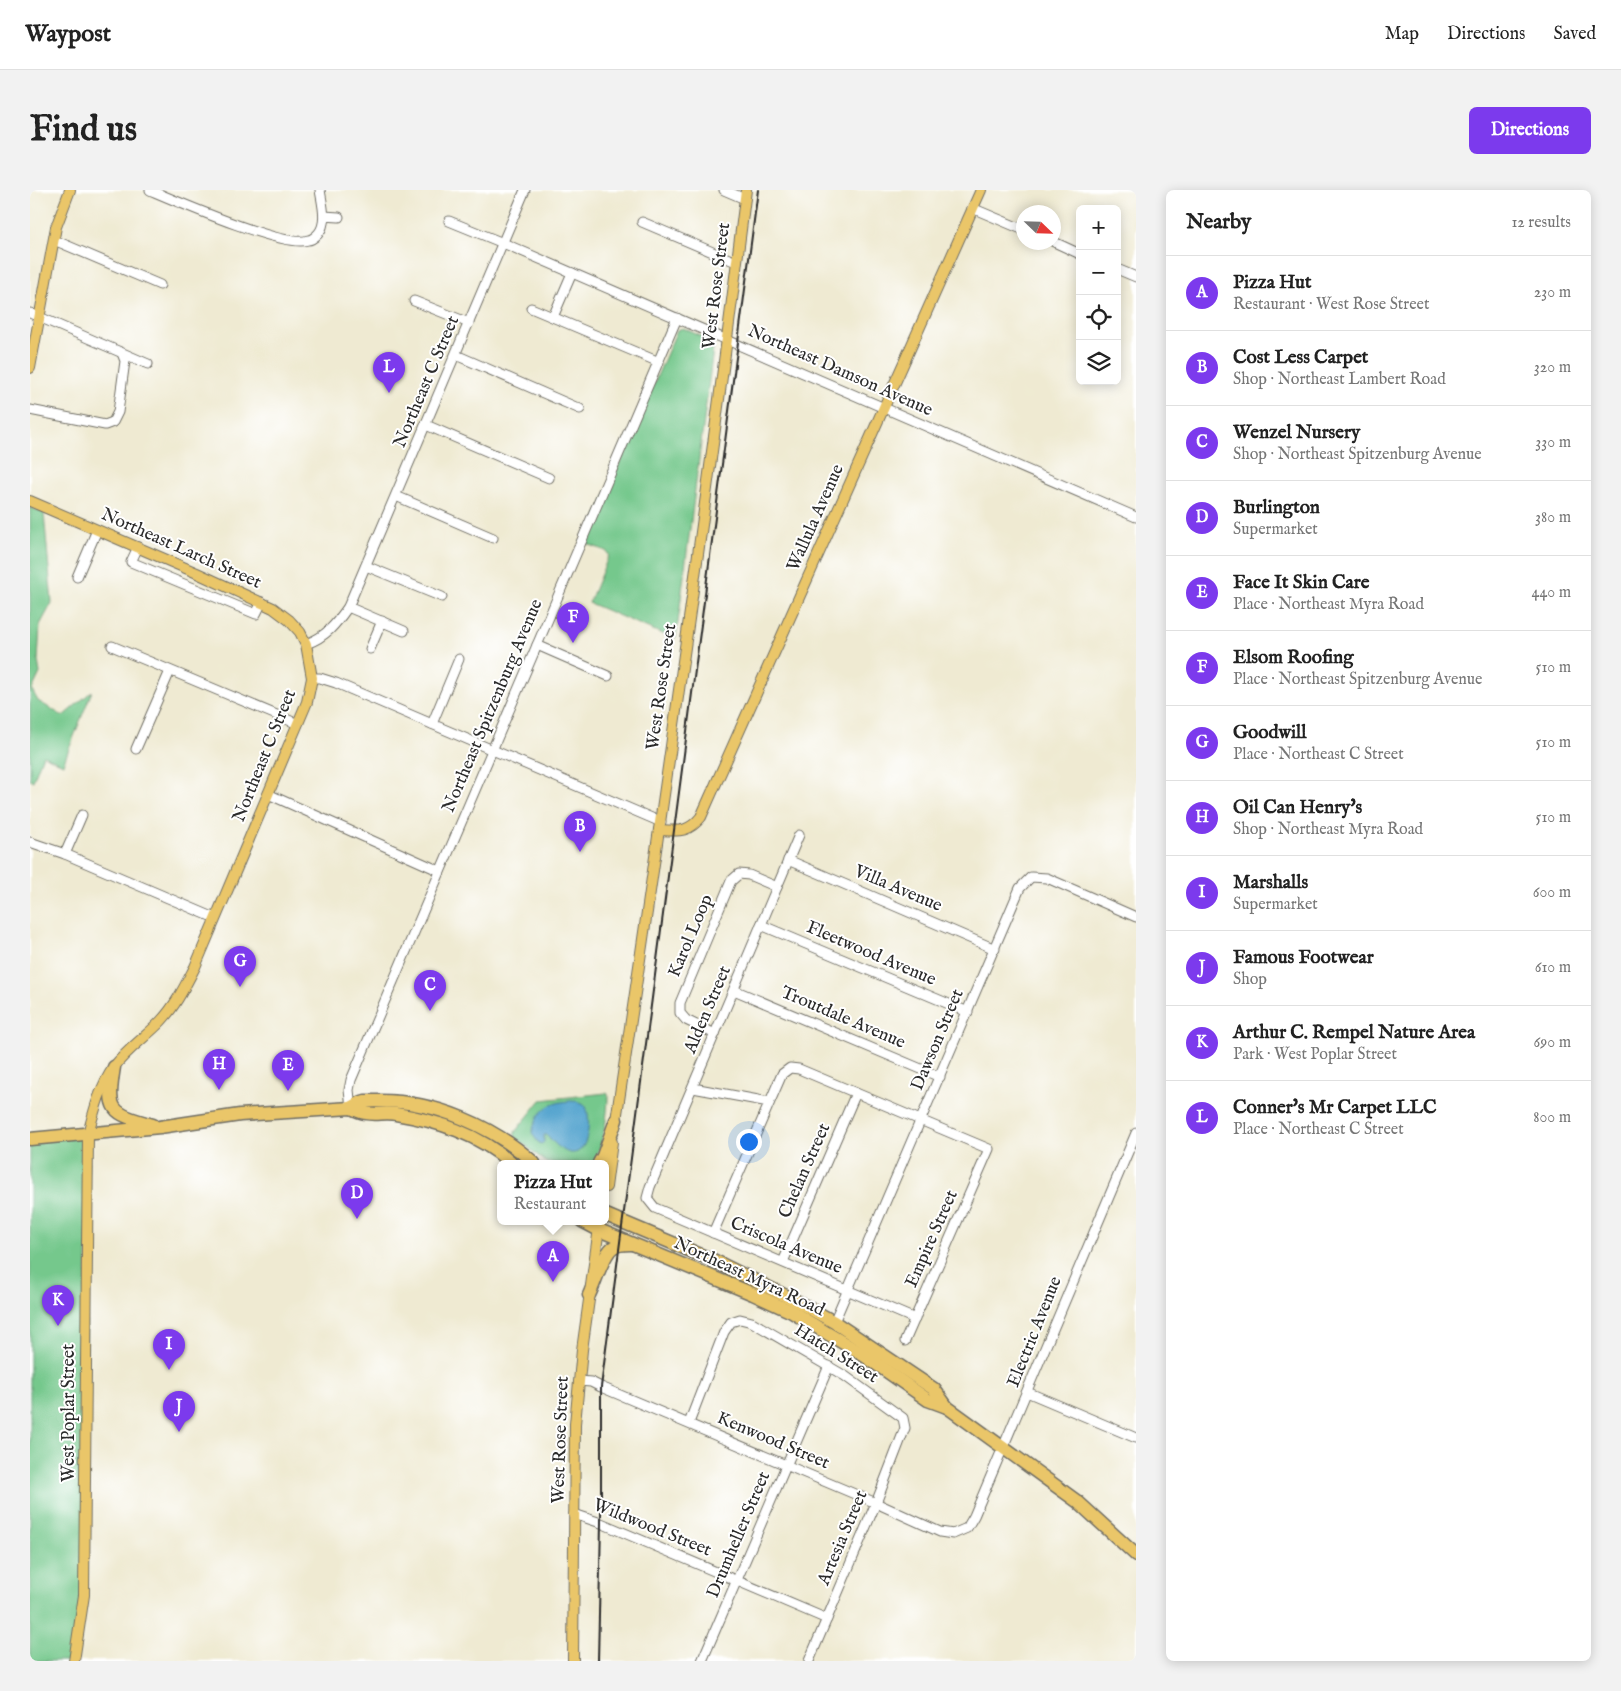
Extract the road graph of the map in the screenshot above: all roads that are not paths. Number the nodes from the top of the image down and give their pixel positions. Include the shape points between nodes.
1 (70, 190) edge
2 (150, 190) edge
3 (320, 190) edge
4 (525, 190) edge
5 (724, 190) edge
6 (980, 190) edge
7 (745, 195) edge
8 (972, 208) junction
9 (324, 216) junction
10 (339, 217) dead end
11 (448, 221) dead end
12 (642, 222) dead end
13 (1016, 227) edge
14 (54, 240) junction
15 (503, 243) junction
16 (1061, 245) edge
17 (1076, 252) edge
18 (736, 262) junction
19 (1121, 271) edge
20 (572, 273) junction
21 (1136, 277) edge
22 (160, 285) dead end
23 (414, 301) dead end
24 (531, 308) dead end
25 (35, 315) edge
26 (553, 317) junction
27 (677, 318) junction
28 (469, 323) junction
29 (727, 340) junction
30 (122, 353) junction
31 (456, 355) junction
32 (659, 362) junction
33 (148, 364) dead end
34 (30, 368) edge
35 (883, 408) junction
36 (580, 409) dead end
37 (30, 410) edge
38 (426, 425) junction
39 (549, 478) dead end
40 (396, 496) junction
41 (30, 501) edge
42 (1136, 517) edge
43 (97, 530) junction
44 (493, 538) dead end
45 (138, 548) junction
46 (366, 566) junction
47 (77, 577) dead end
48 (442, 598) dead end
49 (262, 602) junction
50 (348, 607) junction
51 (382, 621) junction
52 (404, 631) dead end
53 (306, 644) junction
54 (537, 645) junction
55 (112, 646) dead end
56 (370, 648) dead end
57 (459, 659) dead end
58 (170, 671) junction
59 (608, 676) dead end
60 (312, 678) junction
61 (298, 724) junction
62 (432, 724) junction
63 (136, 749) dead end
64 (492, 749) junction
65 (268, 794) junction
66 (82, 815) dead end
67 (660, 826) junction
68 (799, 835) dead end
69 (30, 842) edge
70 (65, 854) junction
71 (788, 860) junction
72 (440, 871) junction
73 (777, 887) junction
74 (1136, 917) edge
75 (215, 918) junction
76 (761, 925) junction
77 (995, 949) junction
78 (734, 990) junction
79 (968, 1012) junction
80 (715, 1034) junction
81 (114, 1067) junction
82 (940, 1077) junction
83 (693, 1088) junction
84 (856, 1093) junction
85 (770, 1102) junction
86 (351, 1108) junction
87 (616, 1120) junction
88 (921, 1120) junction
89 (160, 1127) junction
90 (1136, 1132) edge
91 (88, 1134) junction
92 (30, 1139) edge
93 (507, 1160) edge
94 (530, 1160) edge
95 (601, 1160) edge
96 (609, 1167) edge
97 (648, 1198) joint
98 (609, 1216) edge
99 (600, 1225) edge
100 (713, 1232) junction
101 (633, 1244) junction
102 (782, 1262) junction
103 (848, 1290) junction
104 (590, 1295) junction
105 (914, 1319) junction
106 (834, 1322) junction
107 (905, 1341) dead end
108 (829, 1366) junction
109 (579, 1381) junction
110 (1028, 1392) junction
111 (948, 1407) junction
112 (689, 1423) junction
113 (905, 1428) joint
114 (1136, 1438) edge
115 (1004, 1449) junction
116 (787, 1465) junction
117 (876, 1503) junction
118 (574, 1514) junction
119 (953, 1534) joint
120 (1136, 1555) edge
121 (738, 1581) junction
122 (827, 1619) junction
123 (74, 1661) edge
124 (573, 1661) edge
125 (702, 1661) edge
126 (809, 1661) edge

1 - 14 main road
2 - 9 street via 273,237 295,241 308,241 319,233
3 - 9 street
4 - 15 street, Northeast C Street
5 - 7 street
6 - 8 main road, Wallula Avenue
7 - 18 main road, West Rose Street
8 - 13 street
8 - 35 main road, Wallula Avenue
9 - 10 street
11 - 15 street, Northeast Damson Avenue
12 - 18 street
14 - 22 street
14 - 25 main road
15 - 20 street, Northeast Damson Avenue
15 - 28 street, Northeast C Street
16 - 17 street
18 - 29 main road, West Rose Street
19 - 21 street
20 - 26 street
20 - 27 street, Northeast Damson Avenue
23 - 28 street
24 - 26 street
25 - 30 street
25 - 34 main road
26 - 32 street
27 - 29 street, Northeast Damson Avenue
27 - 32 street, Northeast Spitzenburg Avenue
28 - 31 street, Northeast C Street
29 - 35 street, Northeast Damson Avenue
29 - 67 main road, West Rose Street
30 - 33 street
30 - 37 street via 125,361 118,412 113,422 104,426
31 - 36 street
31 - 38 street, Northeast C Street
32 - 54 street, Northeast Spitzenburg Avenue
35 - 42 street, Northeast Damson Avenue
35 - 67 main road, Wallula Avenue via 701,817 686,830
38 - 39 street
38 - 40 street, Northeast C Street
40 - 44 street
40 - 46 street, Northeast C Street
41 - 43 main road, Northeast Larch Street
43 - 45 main road, Northeast Larch Street
43 - 47 street
45 - 49 main road, Northeast Larch Street
45 - 49 street via 132,562 256,614
46 - 48 street
46 - 50 street, Northeast C Street
49 - 53 main road, Northeast Larch Street via 288,620
50 - 51 street
50 - 53 street, Northeast C Street via 334,626 318,640
51 - 52 street
51 - 56 street
53 - 60 main road, Northeast C Street
54 - 59 street
54 - 64 street, Northeast Spitzenburg Avenue
55 - 58 street
57 - 62 street
58 - 61 street
58 - 63 street
60 - 61 main road, Northeast C Street via 308,702
60 - 62 street via 336,683
61 - 65 main road, Northeast C Street
62 - 64 street
64 - 67 street
64 - 72 street, Northeast Spitzenburg Avenue
65 - 72 street
65 - 75 main road, Northeast C Street
66 - 70 street
67 - 87 main road, West Rose Street
68 - 71 street, Alden Street
69 - 70 street
70 - 75 street
71 - 73 street, Alden Street
71 - 77 street, Villa Avenue
72 - 86 street, Northeast Spitzenburg Avenue via 351,1080
73 - 76 street, Alden Street
73 - 80 street, Karol Loop via 748,874 739,874 731,881 680,1003 680,1013 686,1020
74 - 77 street, Dawson Street via 1047,878 1031,877 1020,888
75 - 81 main road, Northeast C Street via 180,996 161,1021
76 - 78 street, Alden Street
76 - 79 street, Fleetwood Avenue
77 - 79 street, Dawson Street
78 - 80 street, Alden Street
78 - 82 street, Troutdale Avenue
79 - 82 street, Dawson Street
80 - 83 street, Alden Street
81 - 89 highway via 110,1092 117,1112
81 - 91 main road, Northeast C Street via 98,1098
82 - 88 street, Dawson Street
83 - 85 street
83 - 97 street, Alden Street
84 - 85 street via 798,1068 790,1068 782,1074
84 - 88 street
84 - 102 street, Chelan Street
85 - 100 street
86 - 89 highway via 240,1115
86 - 93 highway via 364,1113 424,1119 451,1127 477,1138
86 - 94 highway via 364,1101 397,1101 428,1107 484,1128
87 - 95 highway
87 - 96 main road, West Rose Street
88 - 103 street, Dawson Street
88 - 105 street, Empire Street via 989,1149
89 - 91 highway
90 - 110 street, Electric Avenue
91 - 92 highway
91 - 123 main road, West Poplar Street via 84,1595
97 - 100 street, Criscola Avenue via 655,1208
98 - 106 highway, Northeast Myra Road via 715,1261
99 - 101 highway, Northeast Myra Road
99 - 104 main road, West Rose Street
100 - 102 street, Criscola Avenue
101 - 104 highway via 612,1248
101 - 111 highway, Northeast Myra Road via 792,1312 865,1356 928,1400
102 - 103 street, Criscola Avenue
103 - 105 street, Criscola Avenue
103 - 106 street, Dawson Street
104 - 109 main road, West Rose Street
105 - 107 street, Empire Street
106 - 111 highway, Northeast Myra Road via 934,1390
108 - 112 street, Hatch Street via 752,1322 740,1319 731,1322 724,1332
108 - 113 street, Hatch Street via 903,1418
108 - 116 street, Drumheller Street
109 - 112 street, Kenwood Street via 591,1382
109 - 118 main road, West Rose Street
110 - 114 street
110 - 115 street, Electric Avenue
111 - 115 highway, Northeast Myra Road
112 - 116 street, Kenwood Street
113 - 117 street, Artesia Street
115 - 119 street, Electric Avenue via 967,1528
115 - 120 highway, Northeast Myra Road via 1078,1502
116 - 117 street, Kenwood Street
116 - 121 street, Drumheller Street
117 - 119 street, Kenwood Street via 940,1532
117 - 122 street, Artesia Street
118 - 121 street, Wildwood Street
118 - 124 main road, West Rose Street
121 - 122 street, Wildwood Street
121 - 125 street, Drumheller Street
122 - 126 street, Artesia Street

